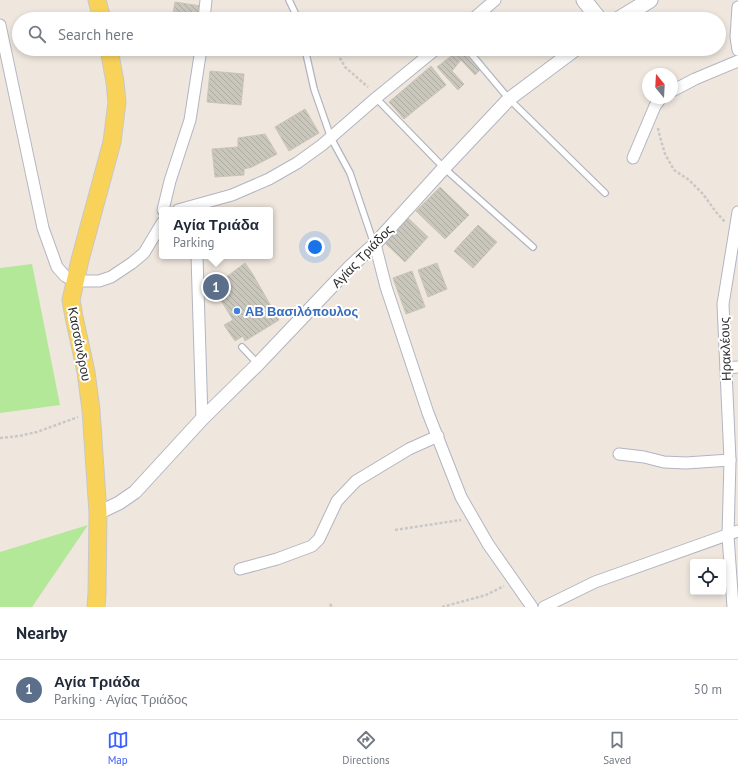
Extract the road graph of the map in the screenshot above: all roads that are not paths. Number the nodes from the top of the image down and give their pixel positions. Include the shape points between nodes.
1 (97, 0) edge
2 (206, 0) edge
3 (289, 0) edge
4 (495, 0) edge
5 (584, 0) edge
6 (650, 0) edge
7 (738, 7) edge
8 (100, 12) edge
9 (205, 12) edge
10 (295, 12) edge
11 (480, 12) edge
12 (593, 12) edge
13 (630, 12) edge
14 (0, 25) edge
15 (738, 50) edge
16 (111, 56) edge
17 (200, 56) edge
18 (307, 56) edge
19 (427, 56) edge
20 (473, 56) edge
21 (567, 56) edge
22 (738, 61) edge
23 (678, 88) edge
24 (376, 98) junction
25 (509, 99) junction
26 (657, 104) edge
27 (331, 138) junction
28 (632, 158) dead end
29 (444, 168) junction
30 (605, 193) dead end
31 (164, 207) edge
32 (196, 207) edge
33 (738, 212) edge
34 (159, 226) edge
35 (374, 244) junction
36 (533, 247) dead end
37 (197, 259) edge
38 (74, 281) junction
39 (216, 287) dead end
40 (198, 289) junction
41 (242, 347) dead end
42 (258, 364) junction
43 (738, 366) edge
44 (726, 368) junction
45 (202, 420) junction
46 (438, 436) junction
47 (619, 454) dead end
48 (730, 460) junction
49 (98, 513) junction
50 (733, 533) edge
51 (240, 569) dead end
52 (96, 607) edge
53 (532, 607) edge
54 (544, 607) edge
55 (733, 607) edge

1 - 8 main road
2 - 9 street
3 - 10 lane
4 - 11 street
5 - 12 main road
6 - 13 main road
7 - 15 street
14 - 38 street via 43,228 57,267
16 - 38 main road, Κασσάνδρου via 117,102 112,142
17 - 31 street via 190,120
18 - 27 lane via 314,90
19 - 24 street
20 - 25 lane
21 - 25 street, Αγίας Τριάδος
22 - 23 street
24 - 27 street
24 - 29 lane
25 - 29 street, Αγίας Τριάδος
25 - 30 lane
26 - 28 street
27 - 32 street via 297,163 269,179
27 - 35 lane via 350,173
29 - 35 street, Αγίας Τριάδος
29 - 36 lane
33 - 44 street, Ηρακλέους via 723,304
34 - 38 street via 144,252 121,271 99,281
35 - 42 street, Αγίας Τριάδος
35 - 46 street via 386,287
37 - 40 street
38 - 49 main road, Κασσάνδρου via 71,300 91,410
39 - 40 lane
40 - 45 street
41 - 42 lane
42 - 45 street, Αγίας Τριάδος
43 - 44 street
44 - 48 street, Ηρακλέους
45 - 49 street, Αγίας Τριάδος via 135,492
46 - 51 street via 409,449 356,481 337,501 319,539 312,546
46 - 53 street via 461,497 472,518
47 - 48 street via 664,462
48 - 50 street, Ηρακλέους
49 - 52 main road, Κασσάνδρου
50 - 54 street via 595,582
50 - 55 street, Ηρακλέους

